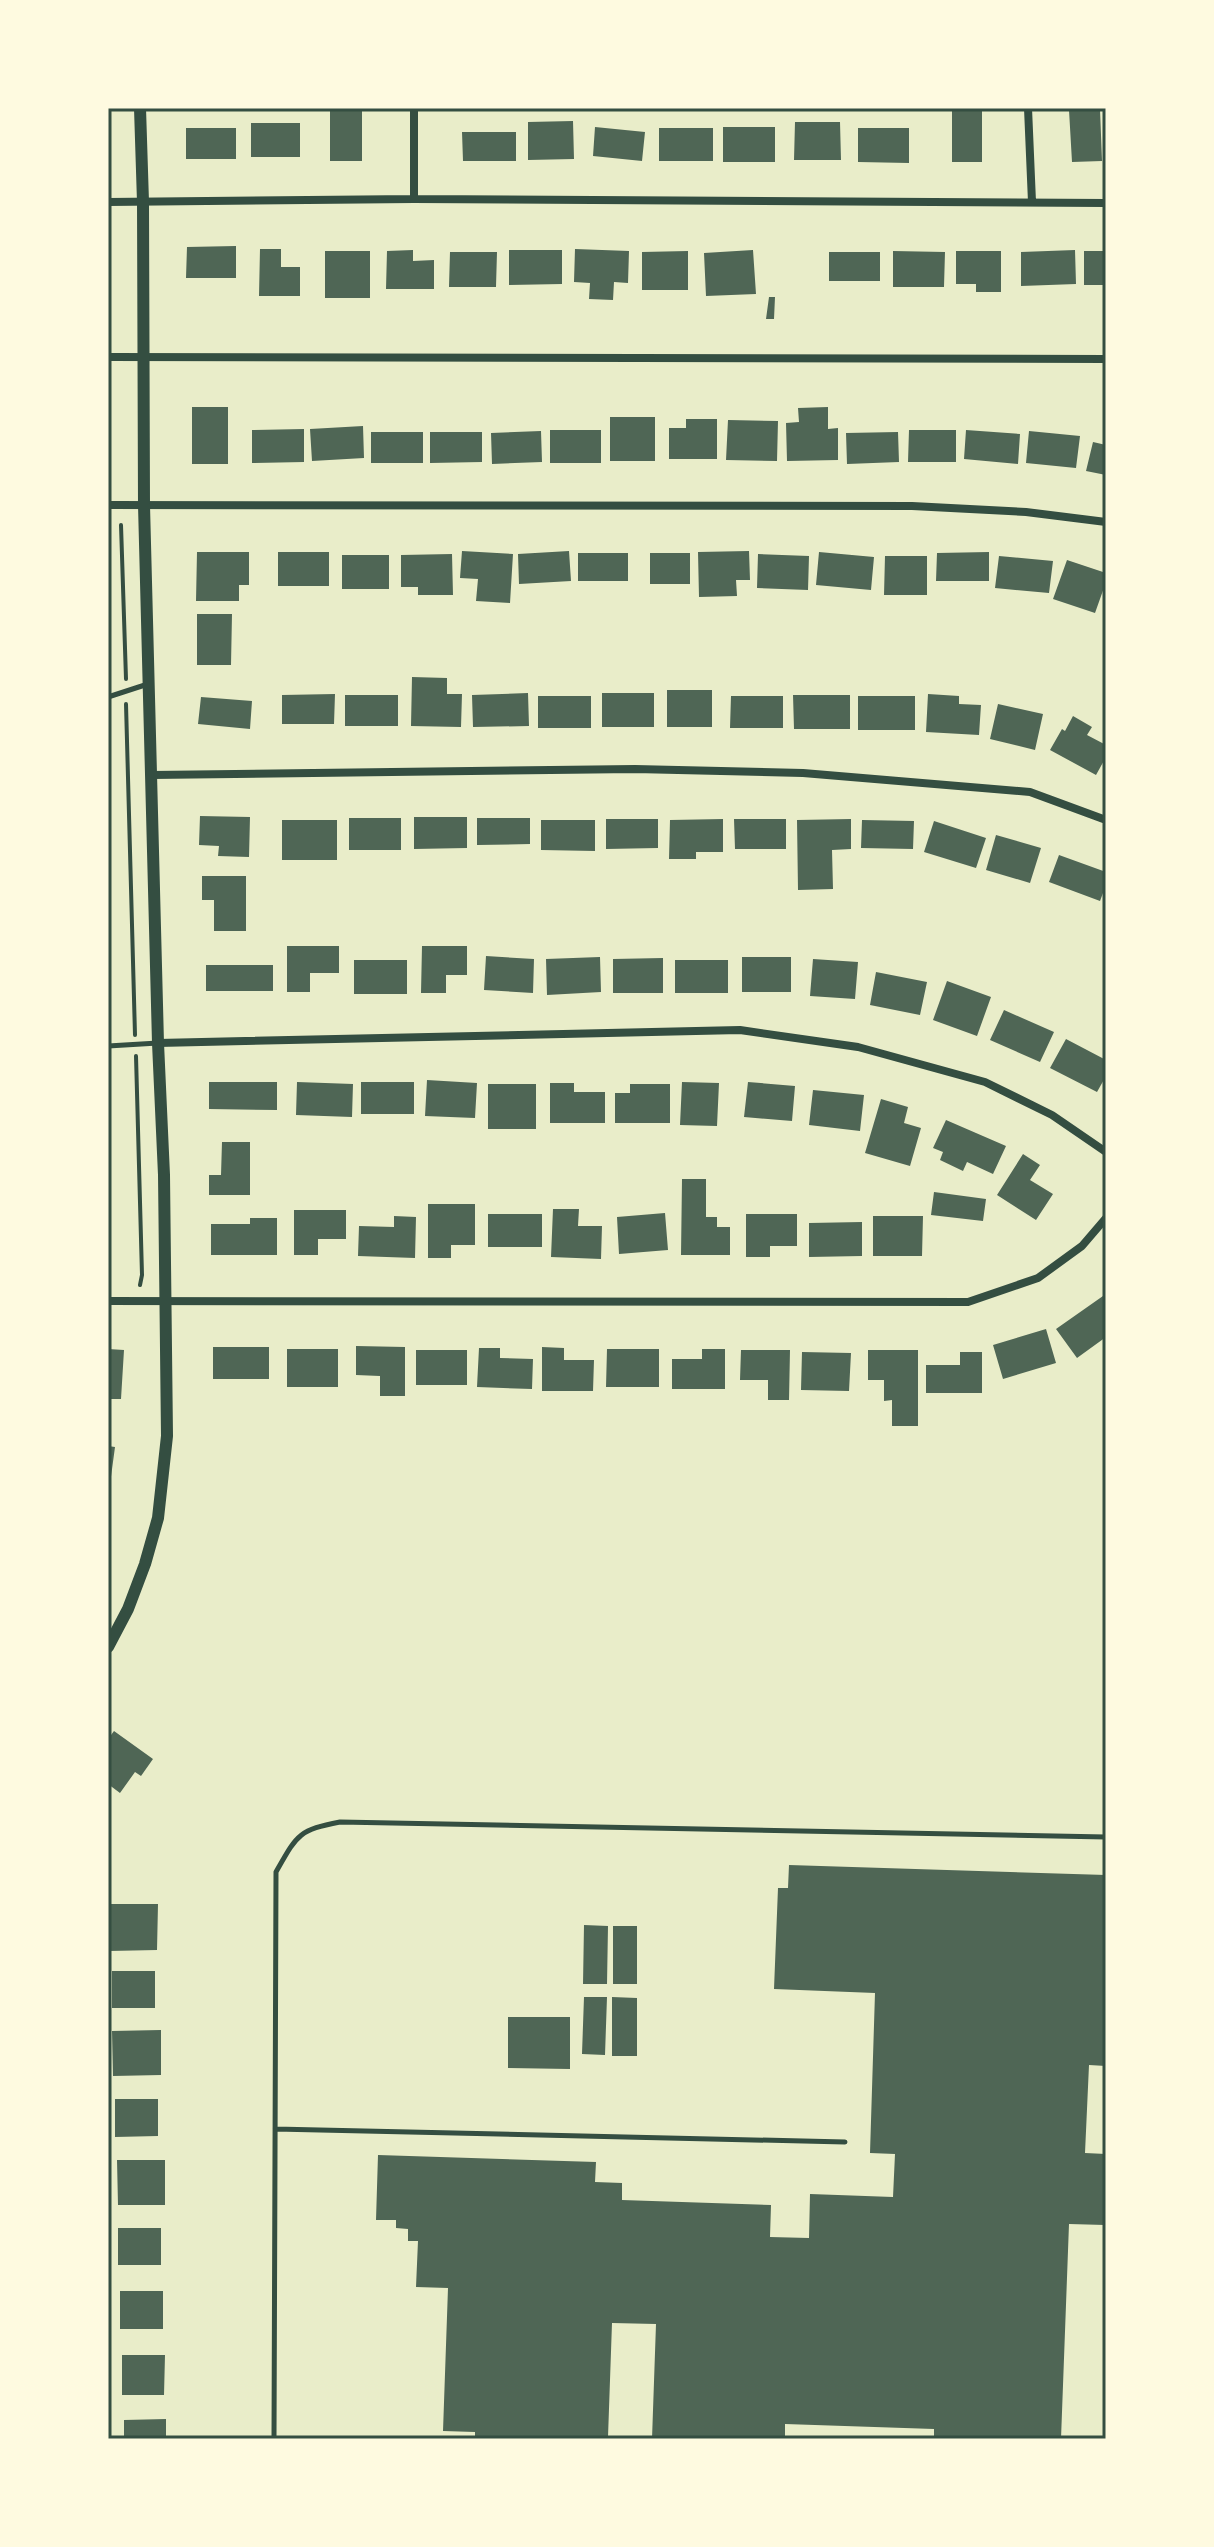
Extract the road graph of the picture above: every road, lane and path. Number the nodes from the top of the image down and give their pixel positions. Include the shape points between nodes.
1 (140, 108) edge
2 (414, 108) edge
3 (1028, 108) edge
4 (414, 199) junction
5 (108, 202) edge
6 (143, 202) junction
7 (1032, 202) junction
8 (1106, 203) edge
9 (108, 357) edge
10 (143, 357) junction
11 (1106, 359) edge
12 (108, 505) edge
13 (144, 505) junction
14 (1106, 522) edge
15 (121, 525) dead end
16 (149, 683) junction
17 (126, 691) junction
18 (108, 697) edge
19 (152, 775) junction
20 (1106, 820) edge
21 (158, 1043) junction
22 (136, 1044) junction
23 (108, 1046) edge
24 (1106, 1152) edge
25 (1106, 1218) edge
26 (140, 1285) dead end
27 (108, 1301) edge
28 (163, 1301) junction
29 (108, 1647) edge
30 (1106, 1837) edge
31 (275, 2129) junction
32 (845, 2142) dead end
33 (274, 2439) edge

1 - 6 street
2 - 4 street
3 - 7 street
4 - 6 street
4 - 7 street
5 - 6 street
6 - 10 street
7 - 8 street
9 - 10 street
10 - 11 street
10 - 13 street
12 - 13 street
13 - 14 street via 912,506
13 - 16 street
15 - 17 path
16 - 17 lane
16 - 19 street
17 - 18 lane
17 - 22 path
19 - 20 street via 635,769 803,773 1030,792
19 - 21 street
21 - 22 lane
21 - 24 street via 740,1030 858,1047 985,1082 1052,1115
21 - 28 street
22 - 23 lane
22 - 26 path
25 - 28 street via 1082,1246 1038,1278 968,1302
27 - 28 street
28 - 29 street via 167,1436 158,1518 128,1609
30 - 31 lane via 340,1822 309,1828 276,1872
31 - 32 lane
31 - 33 lane

